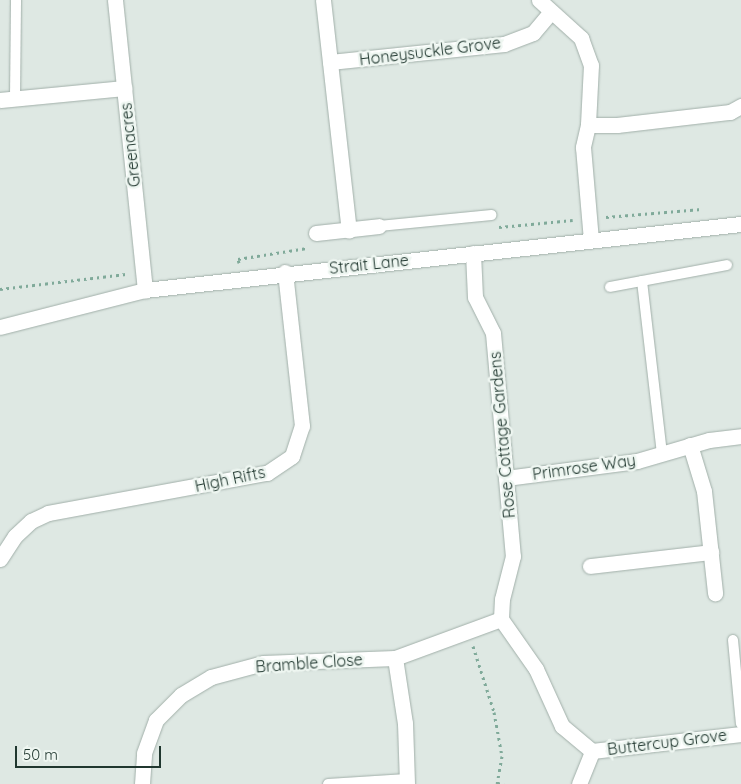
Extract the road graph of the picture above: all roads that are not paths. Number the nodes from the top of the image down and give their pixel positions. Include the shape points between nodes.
1 (16, 0) edge
2 (115, 0) edge
3 (323, 0) edge
4 (544, 4) edge
5 (330, 62) junction
6 (124, 88) junction
7 (7, 99) edge
8 (741, 106) edge
9 (588, 125) junction
10 (491, 215) dead end
11 (741, 224) edge
12 (380, 226) joint
13 (349, 231) junction
14 (316, 233) dead end
15 (591, 240) junction
16 (473, 253) junction
17 (727, 265) dead end
18 (285, 272) junction
19 (642, 281) junction
20 (610, 286) dead end
21 (145, 290) junction
22 (0, 327) edge
23 (741, 436) edge
24 (690, 444) junction
25 (662, 453) junction
26 (506, 478) junction
27 (711, 552) junction
28 (0, 557) edge
29 (590, 566) dead end
30 (715, 593) dead end
31 (501, 619) junction
32 (732, 640) dead end
33 (395, 658) junction
34 (741, 724) edge
35 (741, 734) edge
36 (592, 751) junction
37 (407, 781) edge
38 (142, 784) edge
39 (328, 784) edge
40 (579, 784) edge

1 - 7 lane
2 - 6 street, Greenacres
3 - 5 street
4 - 5 street, Honeysuckle Grove via 533,33 504,44
4 - 9 street via 581,38 591,66
5 - 13 street
6 - 7 street
6 - 21 street, Greenacres
8 - 9 street via 730,112 617,125
9 - 15 street via 583,147
10 - 12 lane
11 - 15 street, Strait Lane
12 - 13 street
13 - 14 street
15 - 16 street, Strait Lane
16 - 18 street, Strait Lane
16 - 26 street, Rose Cottage Gardens via 475,297 493,333
17 - 19 lane
18 - 21 street, Strait Lane
18 - 28 street, High Rifts via 302,426 299,441 286,461 267,473 48,513 26,526
19 - 20 lane
19 - 25 lane
21 - 22 street, Strait Lane
23 - 24 street, Primrose Way
24 - 25 street, Primrose Way
24 - 27 street via 704,491
25 - 26 street, Primrose Way via 637,461
26 - 31 street, Rose Cottage Gardens via 513,556 502,598
27 - 29 street
27 - 30 street
31 - 33 street, Bramble Close
31 - 36 street, Buttercup Grove via 536,669 562,726
32 - 34 lane
33 - 37 street via 406,723
33 - 38 street, Bramble Close via 263,663 211,677 181,695 156,720 144,752
35 - 36 street, Buttercup Grove
36 - 40 street, Buttercup Grove
37 - 39 lane

